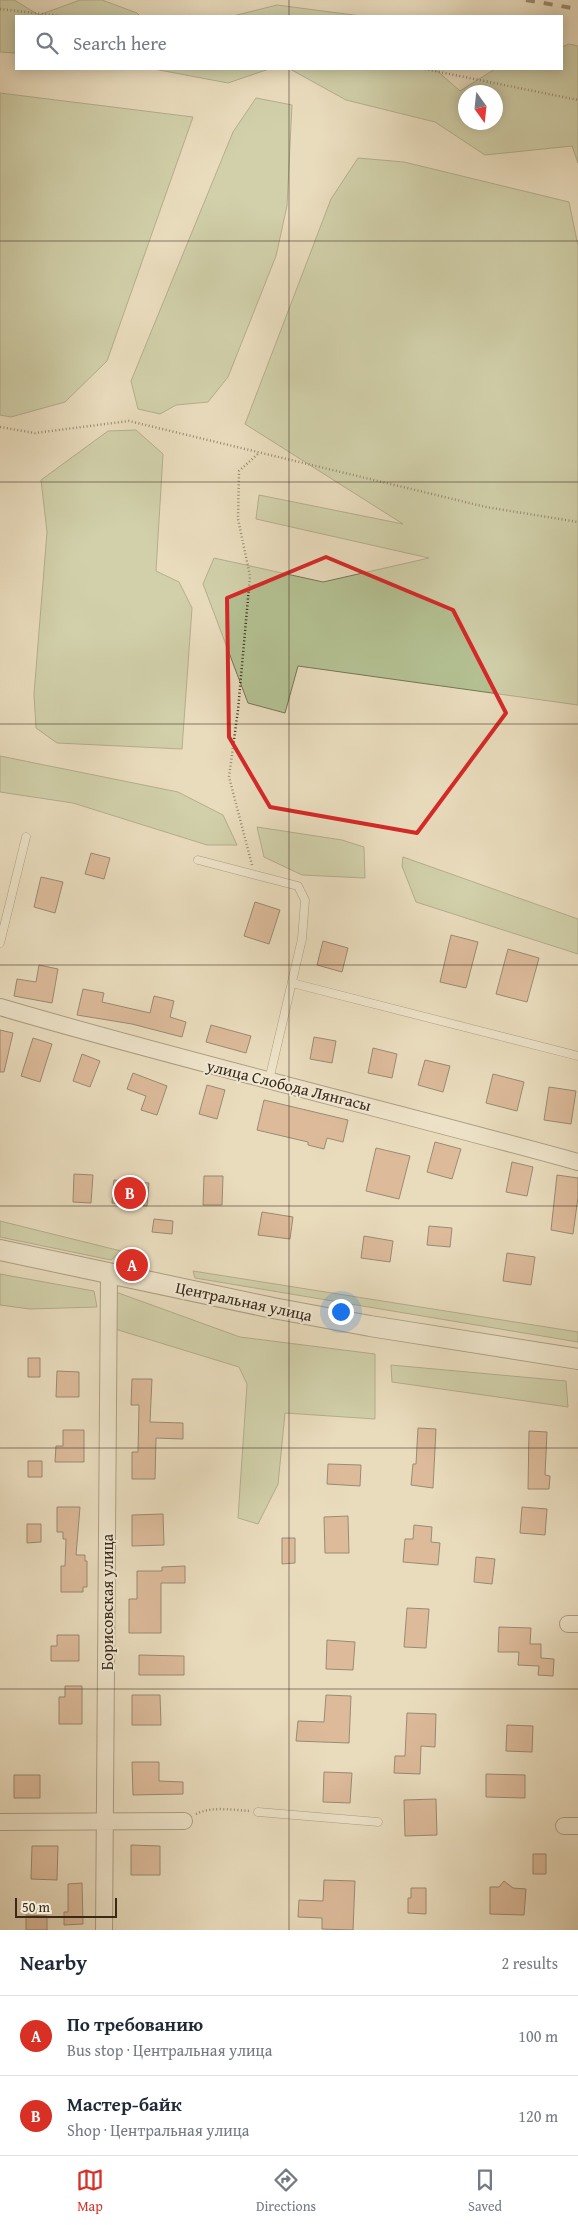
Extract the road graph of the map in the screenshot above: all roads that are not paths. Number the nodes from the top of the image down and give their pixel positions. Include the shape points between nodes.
1 (26, 837) dead end
2 (198, 860) dead end
3 (0, 943) edge
4 (292, 983) junction
5 (0, 1007) edge
6 (578, 1056) edge
7 (269, 1080) junction
8 (578, 1162) edge
9 (0, 1250) edge
10 (109, 1274) junction
11 (578, 1359) edge
12 (258, 1812) road end
13 (105, 1821) junction
14 (184, 1821) road end
15 (0, 1822) edge
16 (378, 1822) dead end
17 (104, 1930) edge

1 - 3 lane
2 - 4 lane via 298,886 304,900 302,939
4 - 6 lane
4 - 7 lane
5 - 7 street, улица Слобода Лянгасы
7 - 8 street, улица Слобода Лянгасы
9 - 10 street, Центральная улица
10 - 11 street, Центральная улица via 370,1326
10 - 13 street, Борисовская улица
12 - 16 lane
13 - 14 street
13 - 15 street
13 - 17 street, Борисовская улица

